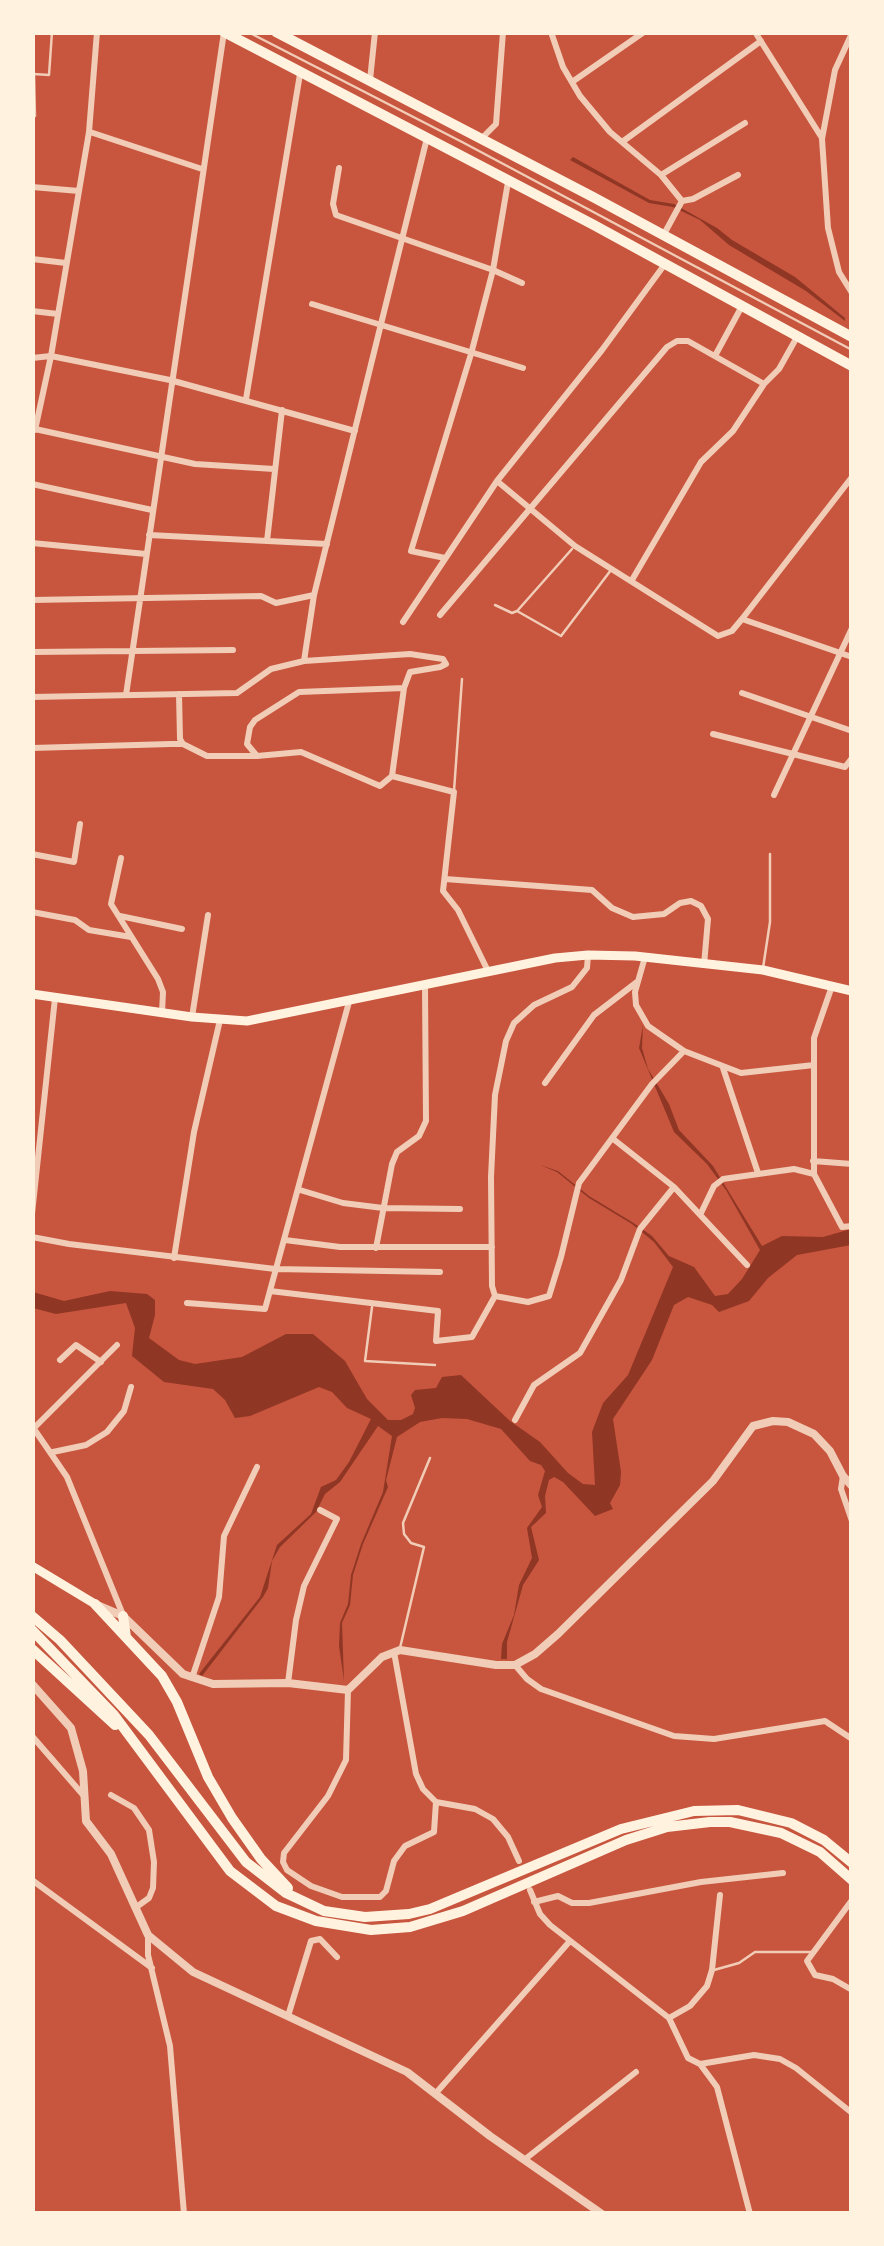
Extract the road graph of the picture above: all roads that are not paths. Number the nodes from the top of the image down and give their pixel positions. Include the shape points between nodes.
1 (52, 32) edge
2 (97, 32) edge
3 (224, 32) edge
4 (248, 32) edge
5 (276, 32) edge
6 (375, 32) edge
7 (504, 32) edge
8 (550, 32) edge
9 (644, 32) edge
10 (755, 32) edge
11 (852, 34) edge
12 (760, 40) junction
13 (300, 74) junction
14 (370, 81) junction
15 (572, 82) junction
16 (35, 116) edge
17 (745, 122) dead end
18 (89, 132) junction
19 (427, 138) junction
20 (481, 139) junction
21 (822, 139) junction
22 (622, 142) junction
23 (339, 168) dead end
24 (202, 169) junction
25 (738, 175) dead end
26 (661, 176) junction
27 (508, 180) junction
28 (32, 187) edge
29 (79, 192) junction
30 (681, 203) junction
31 (663, 236) junction
32 (402, 239) junction
33 (32, 259) edge
34 (66, 263) junction
35 (666, 264) junction
36 (493, 270) junction
37 (522, 283) dead end
38 (852, 293) edge
39 (312, 304) dead end
40 (742, 306) junction
41 (32, 311) edge
42 (58, 314) junction
43 (382, 324) junction
44 (797, 337) junction
45 (852, 337) edge
46 (852, 350) edge
47 (472, 354) junction
48 (716, 354) junction
49 (51, 356) junction
50 (32, 358) edge
51 (852, 366) edge
52 (523, 368) dead end
53 (170, 380) junction
54 (764, 384) junction
55 (246, 399) junction
56 (282, 410) junction
57 (34, 429) edge
58 (355, 431) junction
59 (160, 456) junction
60 (274, 469) junction
61 (852, 477) edge
62 (497, 481) junction
63 (32, 484) edge
64 (527, 509) junction
65 (152, 510) junction
66 (149, 535) junction
67 (267, 541) junction
68 (32, 543) edge
69 (326, 544) junction
70 (575, 546) junction
71 (146, 554) junction
72 (445, 558) junction
73 (612, 568) junction
74 (632, 580) junction
75 (314, 595) junction
76 (140, 598) junction
77 (32, 600) edge
78 (494, 605) dead end
79 (516, 611) junction
80 (440, 614) dead end
81 (742, 619) junction
82 (403, 622) dead end
83 (852, 628) edge
84 (234, 650) dead end
85 (132, 651) junction
86 (32, 652) edge
87 (840, 652) junction
88 (852, 657) edge
89 (304, 661) junction
90 (462, 679) dead end
91 (404, 688) junction
92 (742, 693) dead end
93 (179, 694) junction
94 (126, 695) junction
95 (32, 697) edge
96 (812, 718) junction
97 (852, 731) edge
98 (714, 734) dead end
99 (183, 744) junction
100 (32, 748) edge
101 (791, 753) junction
102 (257, 756) junction
103 (852, 758) edge
104 (392, 776) junction
105 (454, 792) junction
106 (774, 795) dead end
107 (80, 824) dead end
108 (32, 854) edge
109 (770, 854) dead end
110 (121, 858) dead end
111 (445, 880) junction
112 (32, 912) edge
113 (208, 915) dead end
114 (118, 916) junction
115 (182, 929) dead end
116 (132, 937) junction
117 (588, 955) junction
118 (645, 958) junction
119 (704, 965) junction
120 (763, 970) junction
121 (489, 972) junction
122 (638, 981) junction
123 (424, 986) junction
124 (832, 986) junction
125 (852, 991) edge
126 (32, 994) edge
127 (55, 996) junction
128 (349, 1002) junction
129 (162, 1012) junction
130 (192, 1017) junction
131 (220, 1020) junction
132 (684, 1051) junction
133 (814, 1065) junction
134 (724, 1068) junction
135 (545, 1084) dead end
136 (612, 1138) junction
137 (813, 1161) junction
138 (852, 1164) edge
139 (758, 1173) junction
140 (814, 1174) junction
141 (674, 1187) junction
142 (300, 1190) junction
143 (383, 1208) junction
144 (460, 1209) dead end
145 (32, 1214) edge
146 (701, 1214) junction
147 (847, 1227) edge
148 (32, 1237) edge
149 (285, 1240) junction
150 (492, 1247) junction
151 (376, 1248) junction
152 (174, 1258) junction
153 (748, 1264) dead end
154 (275, 1268) junction
155 (440, 1272) dead end
156 (270, 1292) junction
157 (495, 1296) junction
158 (187, 1303) dead end
159 (372, 1304) junction
160 (117, 1345) dead end
161 (60, 1360) dead end
162 (101, 1362) junction
163 (435, 1365) dead end
164 (131, 1387) dead end
165 (514, 1420) dead end
166 (33, 1427) edge
167 (53, 1452) junction
168 (430, 1458) dead end
169 (258, 1467) dead end
170 (843, 1476) junction
171 (852, 1486) edge
172 (320, 1510) dead end
173 (852, 1521) edge
174 (32, 1566) edge
175 (96, 1604) junction
176 (32, 1616) edge
177 (123, 1616) junction
178 (32, 1630) edge
179 (126, 1638) junction
180 (32, 1649) edge
181 (397, 1651) junction
182 (516, 1664) junction
183 (192, 1680) junction
184 (32, 1684) edge
185 (288, 1684) junction
186 (348, 1690) junction
187 (32, 1736) edge
188 (852, 1739) edge
189 (144, 1754) junction
190 (110, 1795) dead end
191 (85, 1797) junction
192 (436, 1802) junction
193 (518, 1861) dead end
194 (852, 1863) edge
195 (539, 1871) junction
196 (783, 1873) dead end
197 (32, 1880) edge
198 (852, 1880) edge
199 (510, 1884) junction
200 (530, 1890) dead end
201 (720, 1895) dead end
202 (850, 1901) edge
203 (534, 1902) junction
204 (134, 1908) junction
205 (318, 1909) junction
206 (148, 1936) junction
207 (570, 1941) junction
208 (147, 1946) junction
209 (130, 1950) junction
210 (810, 1952) junction
211 (337, 1957) dead end
212 (152, 1968) junction
213 (712, 1970) junction
214 (852, 1990) edge
215 (288, 2016) junction
216 (669, 2018) junction
217 (700, 2064) junction
218 (636, 2072) dead end
219 (436, 2093) junction
220 (852, 2113) edge
221 (524, 2160) junction
222 (184, 2214) edge
223 (602, 2214) edge
224 (750, 2214) edge

1 - 16 lane via 48,74 34,74
2 - 18 street
3 - 13 main road
3 - 24 street
4 - 46 lane
5 - 14 main road
6 - 14 street
7 - 20 street via 496,124
8 - 15 street
9 - 15 street
10 - 12 street
11 - 21 street via 835,70
12 - 21 street
12 - 22 street
13 - 19 main road
13 - 55 street
14 - 20 main road
15 - 22 street
17 - 26 street
18 - 24 street
18 - 29 street
19 - 27 main road
19 - 32 street
20 - 31 main road
21 - 38 street via 828,228
22 - 26 street
23 - 32 street via 334,212
24 - 53 street
25 - 30 street
26 - 30 street
27 - 35 main road
27 - 36 street
28 - 29 street
29 - 34 street
30 - 31 street
31 - 45 main road
32 - 36 street
32 - 43 street
33 - 34 street
34 - 42 street
35 - 40 main road
35 - 62 street
36 - 37 street
36 - 47 street
39 - 43 street
40 - 44 main road
40 - 48 street
41 - 42 street
42 - 49 street
43 - 47 street
43 - 58 street
44 - 51 main road
44 - 54 street via 780,370
47 - 52 street
47 - 72 street via 412,551
48 - 54 street
48 - 64 street via 688,340 667,347
49 - 50 street
49 - 53 street
49 - 57 street
53 - 55 street
53 - 59 street
54 - 74 street via 701,462
55 - 56 street
56 - 58 street
56 - 60 street
57 - 59 street
58 - 69 street
59 - 60 street
59 - 65 street
60 - 67 street
61 - 81 street
62 - 64 street
62 - 72 street
63 - 65 street
64 - 70 street
64 - 80 street
65 - 66 street
66 - 67 street
66 - 71 street
67 - 69 street
68 - 71 street
69 - 75 street
70 - 73 street
70 - 79 lane
71 - 76 street
72 - 82 street
73 - 74 street
73 - 79 lane via 561,636
74 - 81 street via 718,636
75 - 76 street via 276,604 261,596
75 - 89 street
76 - 77 street
76 - 85 street
78 - 79 lane
81 - 87 street
83 - 87 street
84 - 85 street
85 - 86 street
85 - 94 street
87 - 88 street
87 - 96 street
89 - 91 street via 410,654 444,659 440,667 410,672
89 - 93 street via 270,669 236,693
90 - 105 lane
91 - 102 street via 300,692 250,727 248,744
91 - 104 street
92 - 96 street
93 - 94 street
93 - 99 street
94 - 95 street
96 - 97 street
96 - 101 street
98 - 101 street
99 - 100 street
99 - 102 street via 208,756
101 - 103 street via 844,767
101 - 106 street
102 - 104 street via 302,752 374,785
104 - 105 street
105 - 111 street
107 - 108 street via 74,862
109 - 120 lane
110 - 114 street via 111,904
111 - 119 street via 592,890 632,916 664,914 690,901 708,918
111 - 121 street via 444,891
112 - 116 street
113 - 130 street
114 - 115 street
114 - 116 street
116 - 129 street via 163,992
117 - 118 main road
117 - 121 main road
117 - 150 street via 572,987 534,1005 506,1041 495,1095
118 - 119 main road
118 - 122 street
119 - 120 main road
120 - 124 main road
121 - 123 main road
122 - 132 street via 636,1005 648,1026
122 - 135 street via 594,1015
123 - 128 main road
123 - 143 street via 426,1121 420,1136 397,1152
124 - 125 main road
124 - 133 street via 814,1038
126 - 127 main road
127 - 129 main road
127 - 145 street
128 - 131 main road
128 - 142 street
129 - 130 main road
130 - 131 main road
131 - 152 street
132 - 134 street
132 - 136 street
133 - 134 street via 741,1074
133 - 137 street
134 - 139 street
136 - 141 street
136 - 157 street via 575,1190 548,1296 528,1302
137 - 138 street
137 - 140 street
139 - 140 street via 794,1168
139 - 146 street via 721,1180
140 - 147 street
141 - 146 street
141 - 165 street via 640,1229 621,1280 580,1353 534,1385
142 - 143 street
142 - 149 street
143 - 144 street
143 - 151 street
146 - 153 street
148 - 152 street
149 - 151 street
149 - 154 street
150 - 151 street
150 - 157 street
152 - 154 street
154 - 155 street
154 - 156 street
156 - 158 street via 265,1310
156 - 159 street
157 - 159 street via 472,1337 436,1341 438,1311
159 - 163 lane via 365,1360
160 - 162 street
161 - 162 street via 76,1344
162 - 166 street
164 - 167 street via 124,1410 106,1432
166 - 167 street
167 - 177 street
168 - 181 lane via 404,1523 404,1534 424,1547
169 - 183 street via 224,1536 218,1597
170 - 171 street
170 - 173 street
170 - 182 street via 824,1443 801,1427 779,1421 753,1426 713,1481 558,1634
172 - 185 street via 337,1519 304,1586
174 - 175 main road
175 - 177 street
175 - 179 main road
176 - 205 main road via 150,1736 246,1862
177 - 179 main road
177 - 183 street
178 - 189 main road
179 - 205 main road via 178,1702 208,1777 248,1843 284,1885
180 - 189 main road
181 - 182 street
181 - 186 street
181 - 192 street via 416,1774
182 - 188 street via 542,1689 674,1736 714,1739 826,1721
183 - 185 street
184 - 191 street via 71,1728
185 - 186 street
186 - 192 street via 346,1760 282,1858 287,1870 342,1898 380,1898 405,1846 434,1832
187 - 191 street
189 - 199 main road via 230,1871 291,1913 357,1928 398,1928 462,1912
190 - 204 street via 134,1808 149,1830 153,1888
191 - 204 street via 90,1830 111,1854
192 - 193 street via 493,1819
194 - 195 main road via 792,1823 720,1809 622,1829
195 - 198 main road via 667,1827 730,1822 807,1845
195 - 199 main road
196 - 203 street via 588,1903 558,1896
197 - 209 street
199 - 205 main road via 409,1914 365,1918
200 - 203 street
201 - 213 street
202 - 210 street
203 - 207 street
204 - 206 street
206 - 208 street
206 - 215 street via 193,1972
207 - 216 street
207 - 219 street
208 - 209 street
208 - 212 street
209 - 212 street
210 - 213 lane via 755,1952
210 - 214 street via 815,1975
211 - 215 street via 320,1939 311,1941
212 - 222 street via 170,2046
213 - 216 street via 701,1995
215 - 219 street via 407,2072
216 - 217 street via 688,2058
217 - 220 street via 754,2055 780,2060
217 - 224 street via 717,2087
218 - 221 street
219 - 221 street
221 - 223 street

